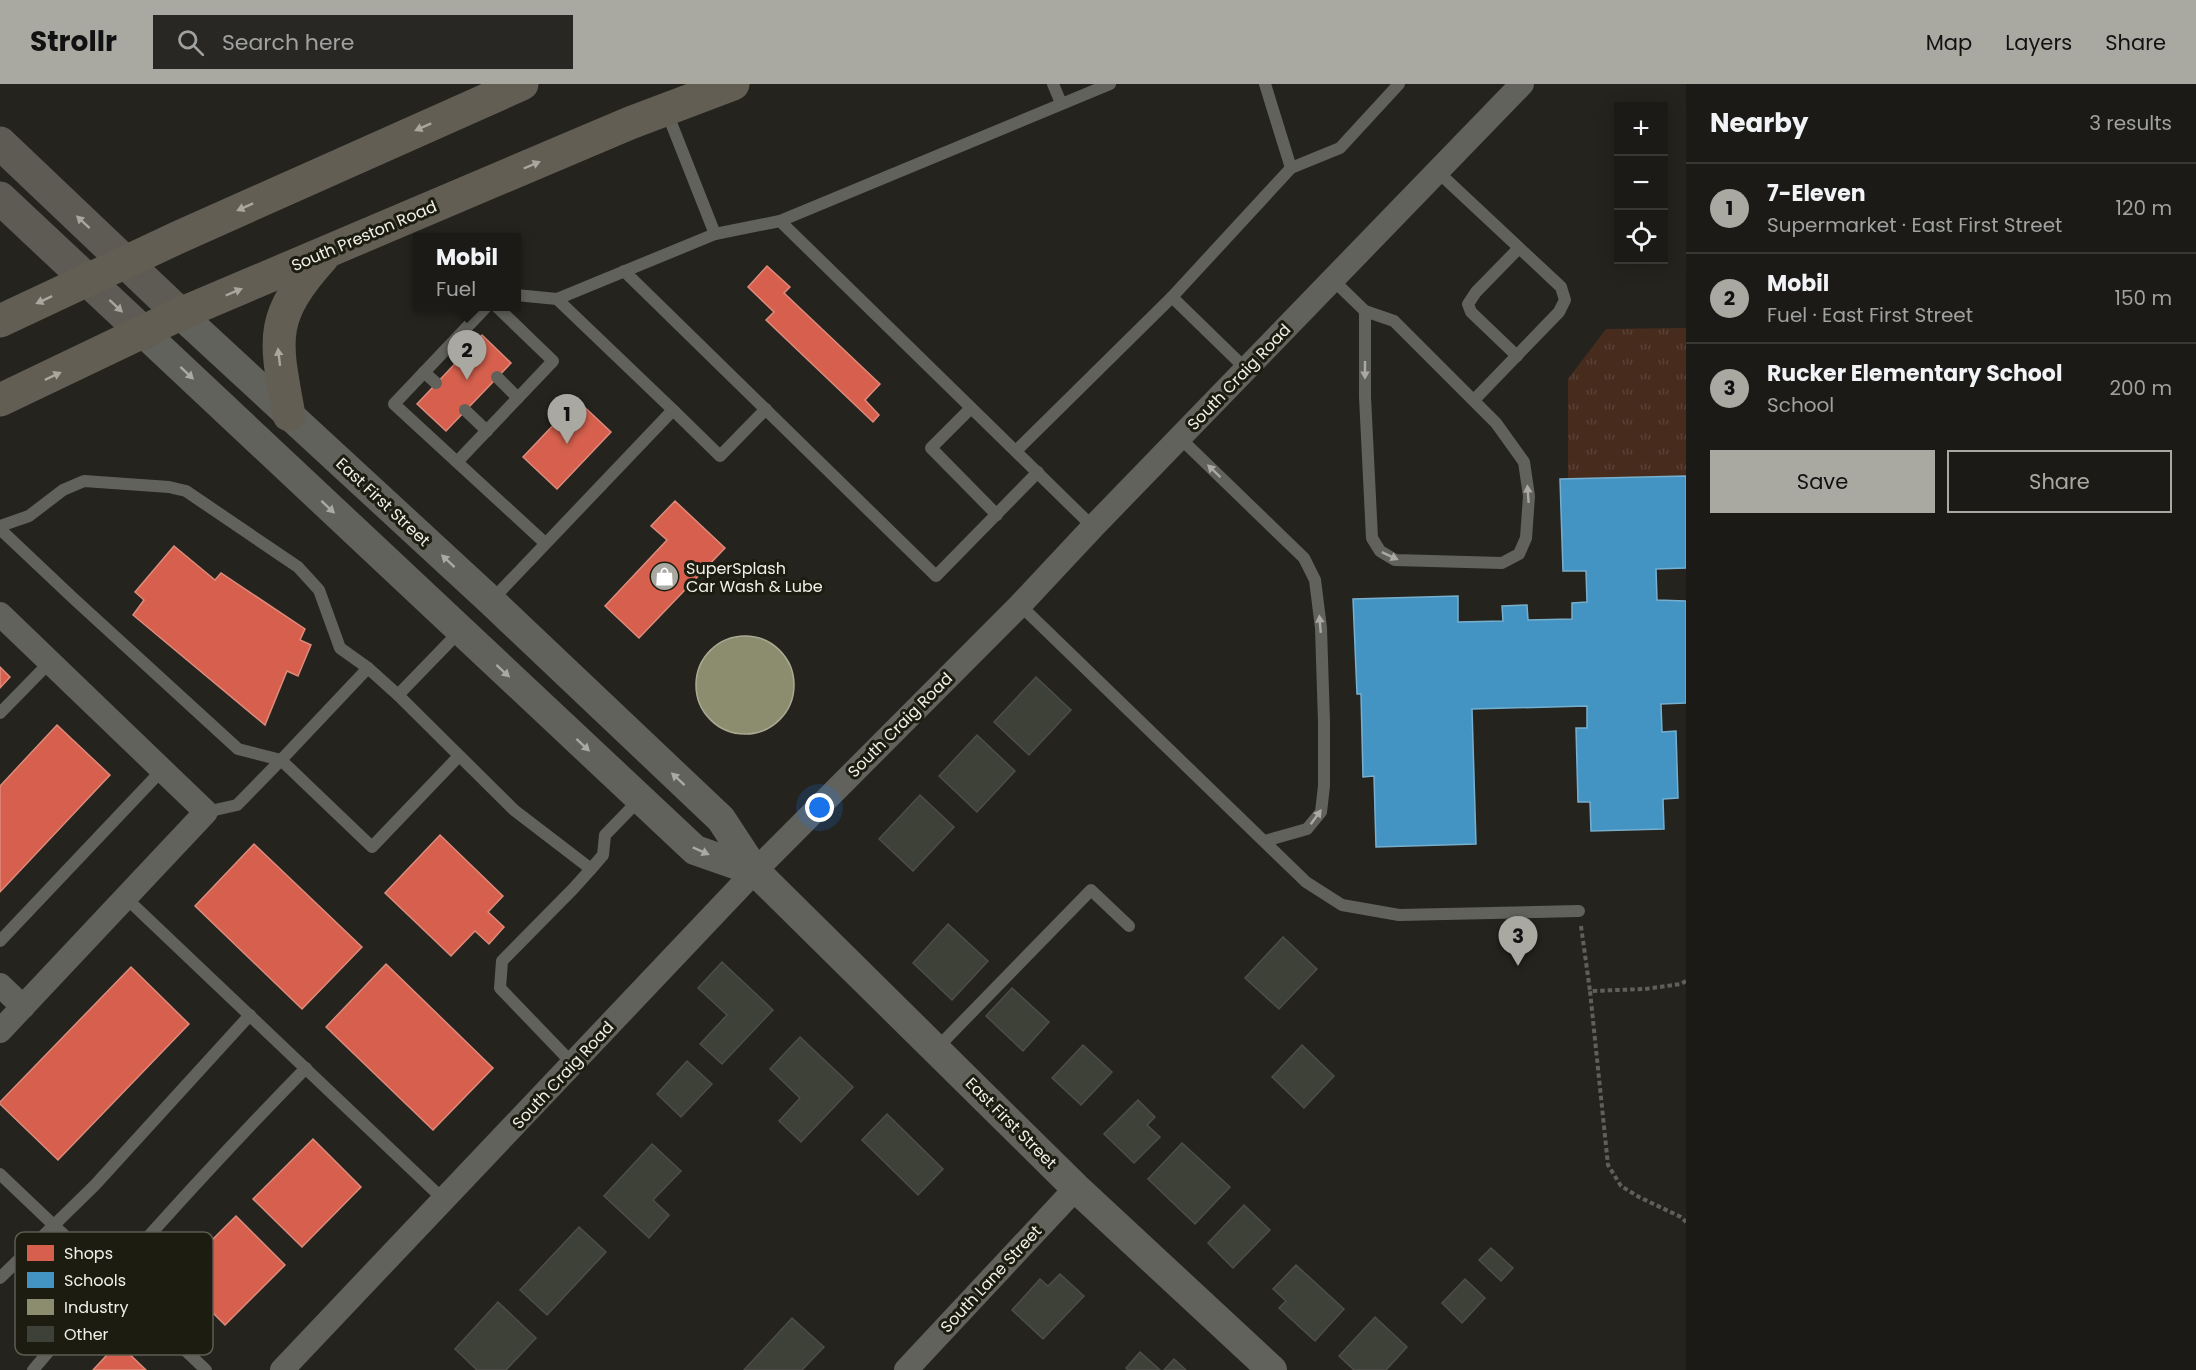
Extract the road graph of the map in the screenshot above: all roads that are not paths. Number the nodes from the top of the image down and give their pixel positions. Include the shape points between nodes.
1 (522, 84) edge
2 (733, 84) edge
3 (1053, 84) edge
4 (1110, 84) edge
5 (1265, 84) edge
6 (1399, 84) edge
7 (1522, 84) edge
8 (1061, 103) junction
9 (666, 110) junction
10 (0, 143) edge
11 (1291, 168) junction
12 (1437, 171) junction
13 (0, 198) edge
14 (780, 221) junction
15 (715, 234) junction
16 (1519, 248) junction
17 (327, 252) junction
18 (126, 262) junction
19 (624, 271) junction
20 (1332, 279) junction
21 (88, 280) junction
22 (521, 295) edge
23 (1172, 297) junction
24 (557, 298) junction
25 (482, 311) edge
26 (501, 311) edge
27 (1365, 311) junction
28 (180, 314) junction
29 (0, 321) edge
30 (144, 333) junction
31 (456, 339) junction
32 (468, 350) dead end
33 (1517, 356) junction
34 (1246, 369) junction
35 (424, 372) junction
36 (497, 377) dead end
37 (436, 383) dead end
38 (518, 398) junction
39 (0, 400) edge
40 (1474, 400) junction
41 (971, 408) junction
42 (766, 409) junction
43 (465, 410) dead end
44 (673, 410) junction
45 (288, 415) junction
46 (487, 431) junction
47 (1180, 438) junction
48 (1016, 451) junction
49 (457, 462) junction
50 (1038, 472) junction
51 (997, 515) junction
52 (0, 527) edge
53 (1093, 527) junction
54 (545, 543) junction
55 (491, 601) junction
56 (1020, 605) junction
57 (0, 614) edge
58 (460, 631) junction
59 (50, 662) junction
60 (368, 668) junction
61 (398, 695) junction
62 (0, 713) edge
63 (459, 756) junction
64 (281, 760) junction
65 (163, 769) junction
66 (640, 799) junction
67 (206, 812) junction
68 (1265, 841) junction
69 (591, 869) junction
70 (755, 871) junction
71 (126, 898) junction
72 (1579, 910) road end
73 (1129, 926) dead end
74 (0, 941) edge
75 (0, 985) edge
76 (23, 1007) junction
77 (250, 1016) junction
78 (0, 1031) edge
79 (936, 1049) junction
80 (573, 1064) junction
81 (306, 1068) junction
82 (0, 1174) edge
83 (1076, 1188) junction
84 (444, 1200) junction
85 (53, 1225) junction
86 (46, 1232) edge
87 (60, 1232) edge
88 (152, 1232) edge
89 (15, 1263) edge
90 (0, 1278) edge
91 (46, 1355) edge
92 (190, 1355) edge
93 (33, 1370) edge
94 (206, 1370) edge
95 (282, 1370) edge
96 (906, 1370) edge
97 (1272, 1370) edge

1 -> 18 main road
2 - 9 main road, South Preston Road
3 - 8 lane
4 - 8 lane
5 - 11 lane
6 - 11 lane via 1340,148
7 - 12 street, South Craig Road
8 - 14 lane
9 - 15 lane
17 -> 9 main road, South Preston Road
18 -> 10 main road, East First Street
11 - 23 lane
12 - 16 lane
12 - 20 street, South Craig Road
13 - 21 main road, East First Street
14 - 15 lane
14 - 41 lane
15 - 19 lane
16 - 33 lane via 1561,287 1565,300 1559,312
16 - 33 lane via 1468,304 1471,312
28 -> 17 main road, South Preston Road
45 -> 17 main road via 278,354 279,329 292,295
18 - 21 main road
18 - 28 main road, East First Street
19 - 24 lane
19 - 42 lane
20 - 27 lane
20 - 34 street, South Craig Road
21 -> 29 main road
21 -> 30 main road, East First Street
22 - 24 lane
23 - 34 lane
23 - 48 lane
24 - 44 lane
25 - 31 lane
26 - 38 lane via 553,361
27 - 40 lane via 1394,321
27 -> 40 lane via 1372,538 1380,551 1395,560 1502,563 1519,554 1526,538 1529,496 1524,462
28 - 30 main road, South Preston Road
28 - 45 street, East First Street
39 -> 30 main road, South Preston Road
30 -> 58 street, East First Street
31 - 32 lane
31 - 35 lane
33 - 40 lane
34 - 47 street, South Craig Road
35 - 37 lane
35 - 49 lane via 394,404
36 - 38 lane
38 - 46 lane
41 - 48 lane
41 - 51 lane via 931,448
42 - 44 lane via 720,456
42 - 51 lane via 936,576
43 - 46 lane
44 - 54 lane
55 -> 45 street, East First Street
46 - 49 lane
47 - 53 street, South Craig Road
68 -> 47 lane via 1306,829 1321,812 1324,722 1315,580 1304,558
48 - 50 lane
49 - 54 lane
50 - 51 lane
50 - 53 lane
52 - 60 lane via 29,516 63,490 84,481 186,491 298,567 319,590 340,648
52 - 64 lane via 238,749
53 - 56 street, South Craig Road
54 - 55 lane
55 - 58 street
70 -> 55 street, East First Street via 721,819
56 - 68 lane
56 - 70 street, South Craig Road
57 - 59 street
58 - 61 lane
58 -> 66 street, East First Street
59 - 62 lane
59 - 65 street
60 - 61 lane
60 - 64 lane
61 - 63 lane
63 - 64 lane via 372,847
63 - 69 lane via 514,810
64 - 67 lane via 237,805
65 - 67 street
65 - 74 lane
66 - 69 lane via 605,835 603,855
66 -> 70 street, East First Street via 694,850
67 - 71 street
68 - 72 lane via 1306,882 1342,905 1399,915
69 - 80 lane via 502,961 500,988
70 - 79 street, East First Street
70 - 80 street, South Craig Road
71 - 76 street
71 - 77 lane
73 - 79 lane via 1091,890
75 - 76 street
76 - 78 street
77 - 81 lane
77 - 85 lane via 95,1185
79 - 83 street, East First Street
80 - 84 street, South Craig Road
81 - 84 lane
81 - 88 lane
82 - 85 lane
83 - 96 street, South Lane Street
83 - 97 street, East First Street
84 - 95 street, South Craig Road
85 - 86 lane
85 - 87 lane
89 - 90 lane
91 - 93 lane
92 - 94 lane

